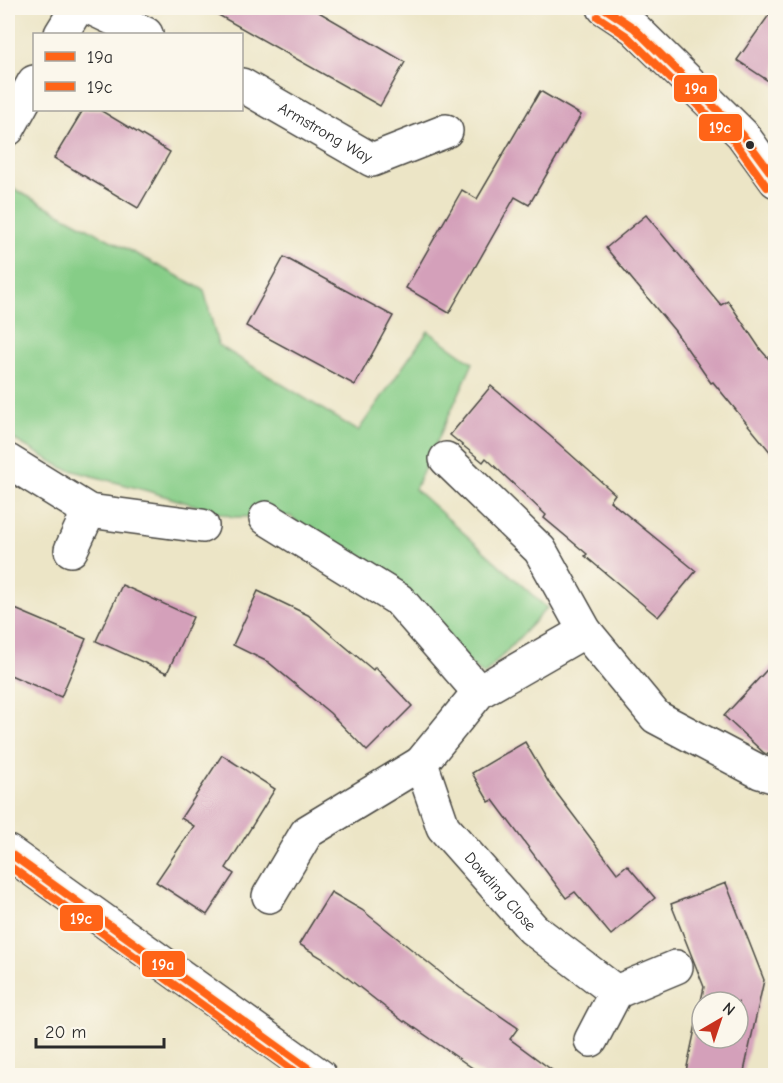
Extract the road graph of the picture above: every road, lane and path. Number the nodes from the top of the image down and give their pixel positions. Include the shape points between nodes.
1 (77, 8) edge
2 (91, 8) edge
3 (604, 8) edge
4 (643, 18) edge
5 (62, 33) edge
6 (144, 33) edge
7 (33, 84) edge
8 (243, 86) edge
9 (8, 129) edge
10 (446, 131) dead end
11 (776, 181) edge
12 (446, 459) dead end
13 (8, 461) edge
14 (89, 511) junction
15 (266, 518) dead end
16 (202, 526) dead end
17 (71, 550) dead end
18 (585, 631) junction
19 (479, 692) junction
20 (422, 762) junction
21 (776, 777) edge
22 (8, 852) edge
23 (268, 897) dead end
24 (676, 967) dead end
25 (616, 992) junction
26 (591, 1040) dead end
27 (320, 1076) edge

1 - 5 street
2 - 6 street
3 - 4 street
4 - 11 street
7 - 9 street
8 - 10 street, Armstrong Way via 372,160
12 - 18 street via 540,550
13 - 14 street
14 - 16 street
14 - 17 street
15 - 19 street via 399,600
18 - 19 street
18 - 21 street via 656,717
19 - 20 street
20 - 23 street via 307,832
20 - 25 street, Dowding Close via 443,827 532,929
22 - 27 street
24 - 25 street
25 - 26 street

